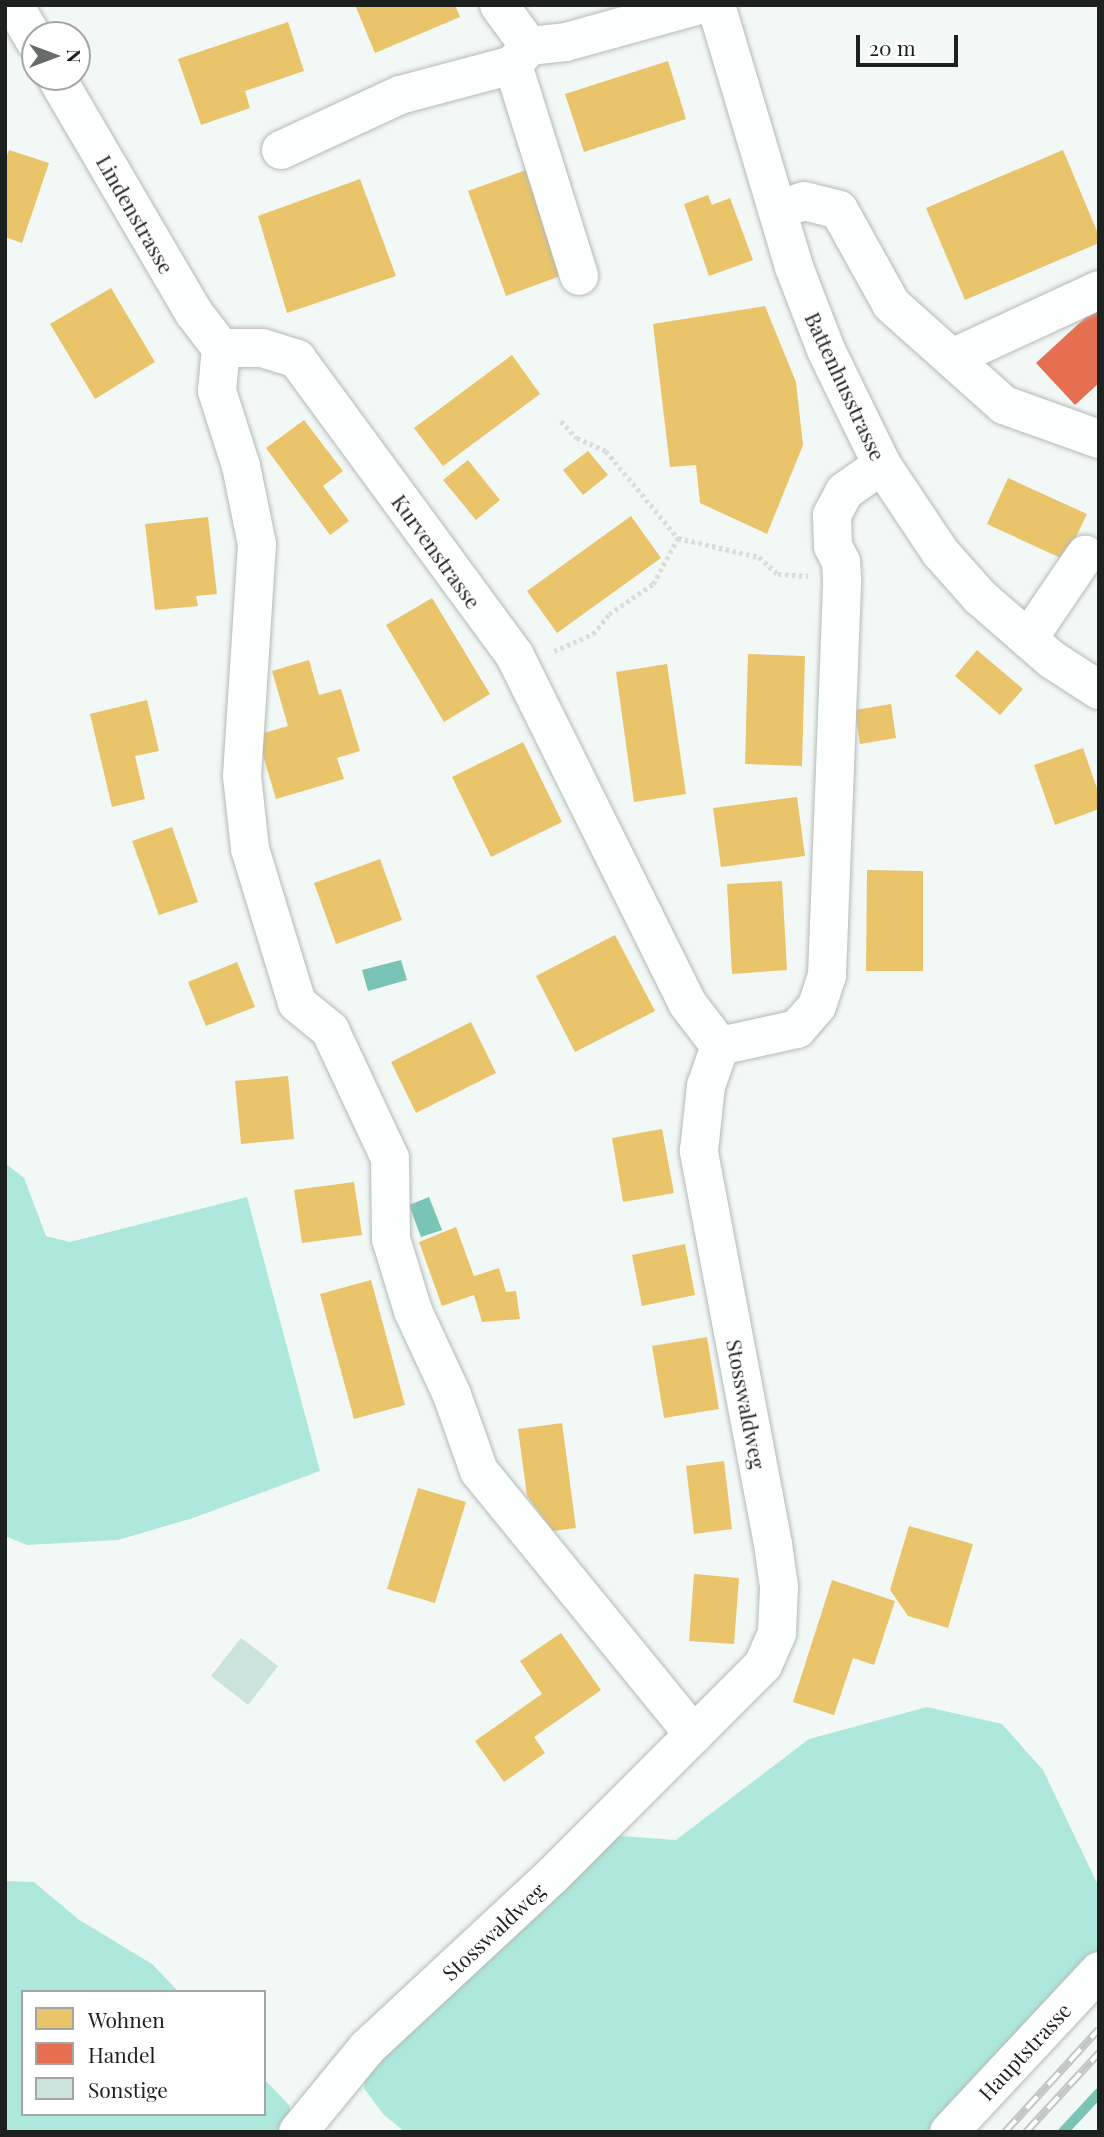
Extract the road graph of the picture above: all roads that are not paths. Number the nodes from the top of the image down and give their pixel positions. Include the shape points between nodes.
1 (14, 5) edge
2 (499, 5) edge
3 (699, 5) edge
4 (716, 5) edge
5 (660, 11) edge
6 (23, 21) edge
7 (521, 56) junction
8 (64, 91) edge
9 (281, 150) dead end
10 (777, 210) junction
11 (579, 276) dead end
12 (1099, 290) edge
13 (221, 348) junction
14 (952, 358) junction
15 (1099, 439) edge
16 (882, 465) junction
17 (1085, 555) dead end
18 (1028, 639) junction
19 (1099, 690) edge
20 (720, 1046) junction
21 (694, 1735) junction
22 (1099, 1971) edge
23 (298, 2132) edge
24 (949, 2132) edge

1 - 6 street
2 - 7 street
3 - 5 street
4 - 10 street, Battenhusstrasse
5 - 7 street
7 - 9 street via 400,95
7 - 11 street
8 - 13 street, Lindenstrasse via 194,313
10 - 14 street via 804,201 839,210 891,304
10 - 16 street, Battenhusstrasse via 825,350
12 - 14 street
13 - 20 street, Kurvenstrasse via 262,348 297,359 515,656 687,1003
13 - 21 street via 217,391 241,466 257,544 242,776 250,849 297,1003 330,1030 390,1158 391,1239 413,1311 452,1395 479,1471
14 - 15 street via 1004,405
16 - 18 street, Battenhusstrasse via 940,552 980,597
16 - 20 street via 845,491 832,515 842,579 827,976 817,1006 797,1029
17 - 18 street
18 - 19 street, Battenhusstrasse
20 - 21 street, Stosswaldweg via 706,1086 699,1151 774,1544 779,1598 777,1633 763,1665
21 - 23 street, Stosswaldweg via 551,1877 367,2048
22 - 24 street, Hauptstrasse

